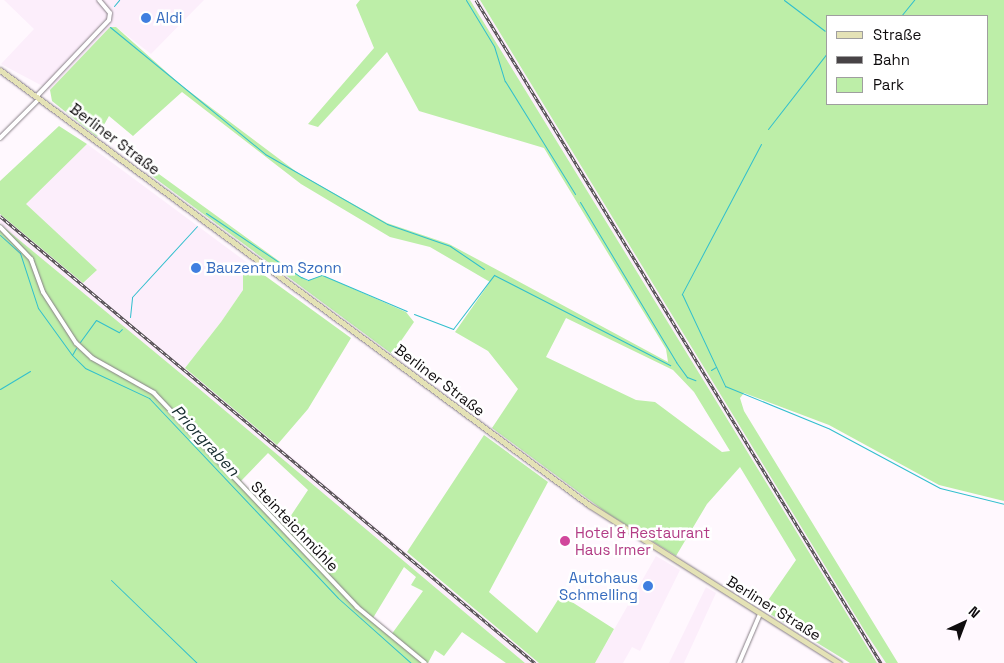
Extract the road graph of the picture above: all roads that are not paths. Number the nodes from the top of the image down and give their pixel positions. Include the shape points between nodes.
1 (99, 0) edge
2 (0, 70) edge
3 (37, 98) junction
4 (0, 138) edge
5 (0, 227) edge
6 (760, 614) junction
7 (425, 663) edge
8 (739, 663) edge
9 (839, 663) edge

1 - 3 street via 110,13 109,20
2 - 3 main road, Berliner Straße
3 - 4 street
3 - 6 main road, Berliner Straße via 589,505
5 - 7 street, Steinteichmühle via 31,258 43,292 76,343 92,358 154,393 351,600 388,636
6 - 8 street
6 - 9 main road, Berliner Straße

